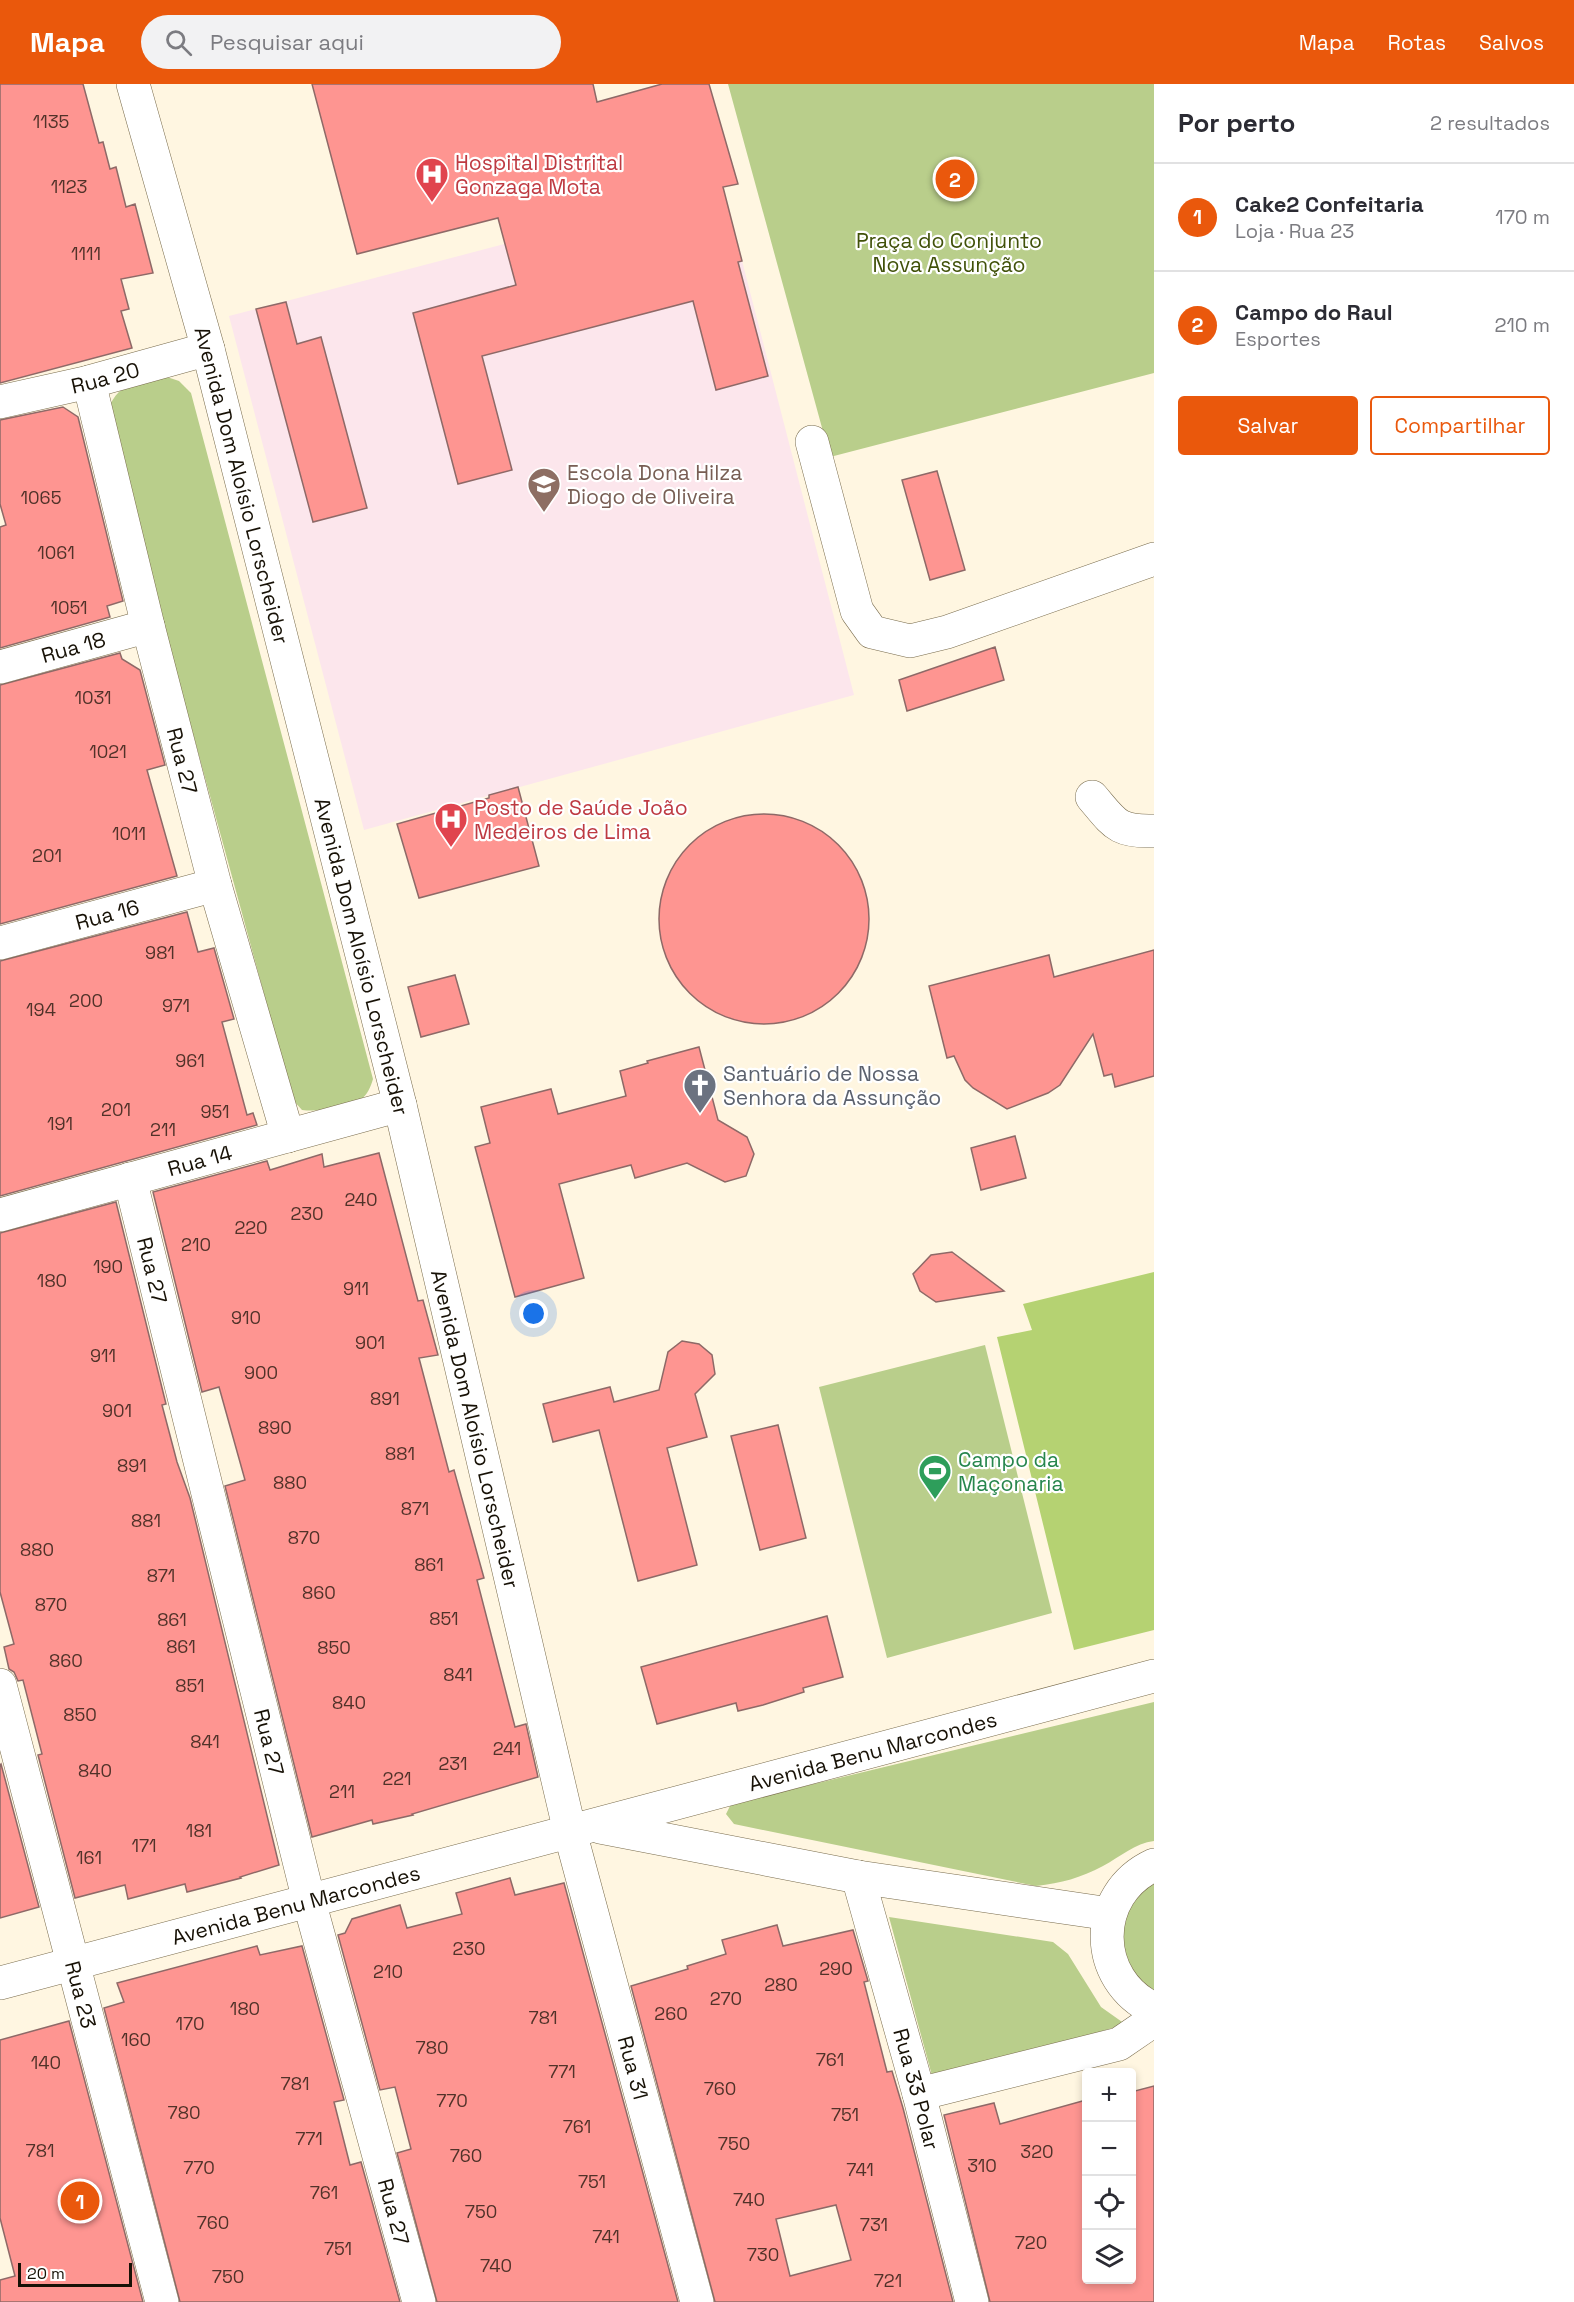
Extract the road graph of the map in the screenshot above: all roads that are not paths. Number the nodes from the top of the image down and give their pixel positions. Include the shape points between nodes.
1 (133, 84) edge
2 (208, 349) junction
3 (89, 382) junction
4 (0, 402) edge
5 (812, 442) dead end
6 (1154, 559) edge
7 (148, 626) junction
8 (0, 667) edge
9 (1092, 797) dead end
10 (1154, 831) edge
11 (215, 885) junction
12 (0, 943) edge
13 (400, 1105) junction
14 (288, 1136) junction
15 (130, 1179) junction
16 (0, 1215) edge
17 (1154, 1676) edge
18 (0, 1685) edge
19 (581, 1828) junction
20 (1154, 1865) edge
21 (858, 1877) junction
22 (309, 1901) junction
23 (1110, 1914) junction
24 (74, 1963) junction
25 (0, 1983) edge
26 (1154, 2009) edge
27 (1154, 2020) edge
28 (919, 2094) junction
29 (162, 2302) edge
30 (419, 2302) edge
31 (697, 2302) edge
32 (972, 2302) edge

1 - 2 street, Avenida Dom Aloísio Lorscheider
2 - 3 street, Rua 20
2 - 13 street, Avenida Dom Aloísio Lorscheider
3 - 4 street, Rua 20
3 - 7 street, Rua 27
5 - 6 street via 857,611 872,632 910,641 947,632
7 - 8 street, Rua 18
7 - 11 street, Rua 27
9 - 10 street via 1112,821 1130,831
11 - 12 street, Rua 16
11 - 14 street, Rua 27
13 - 14 street, Rua 14
13 - 19 street, Avenida Dom Aloísio Lorscheider
14 - 15 street, Rua 14
15 - 16 street, Rua 14
15 - 22 street, Rua 27
17 - 19 street, Avenida Benu Marcondes
18 - 24 street, Rua 23
19 - 21 street, Avenida Benu Marcondes
19 - 22 street, Avenida Benu Marcondes
19 - 31 street, Rua 31
20 - 23 street via 1142,1870 1122,1890
21 - 23 street, Avenida Benu Marcondes
21 - 28 street, Rua 33 Polar
22 - 24 street, Avenida Benu Marcondes
22 - 30 street, Rua 27
23 - 26 street via 1106,1939 1110,1964 1122,1986
24 - 25 street, Avenida Benu Marcondes
24 - 29 street, Rua 23
27 - 28 street via 1119,2044
28 - 32 street, Rua 33 Polar

